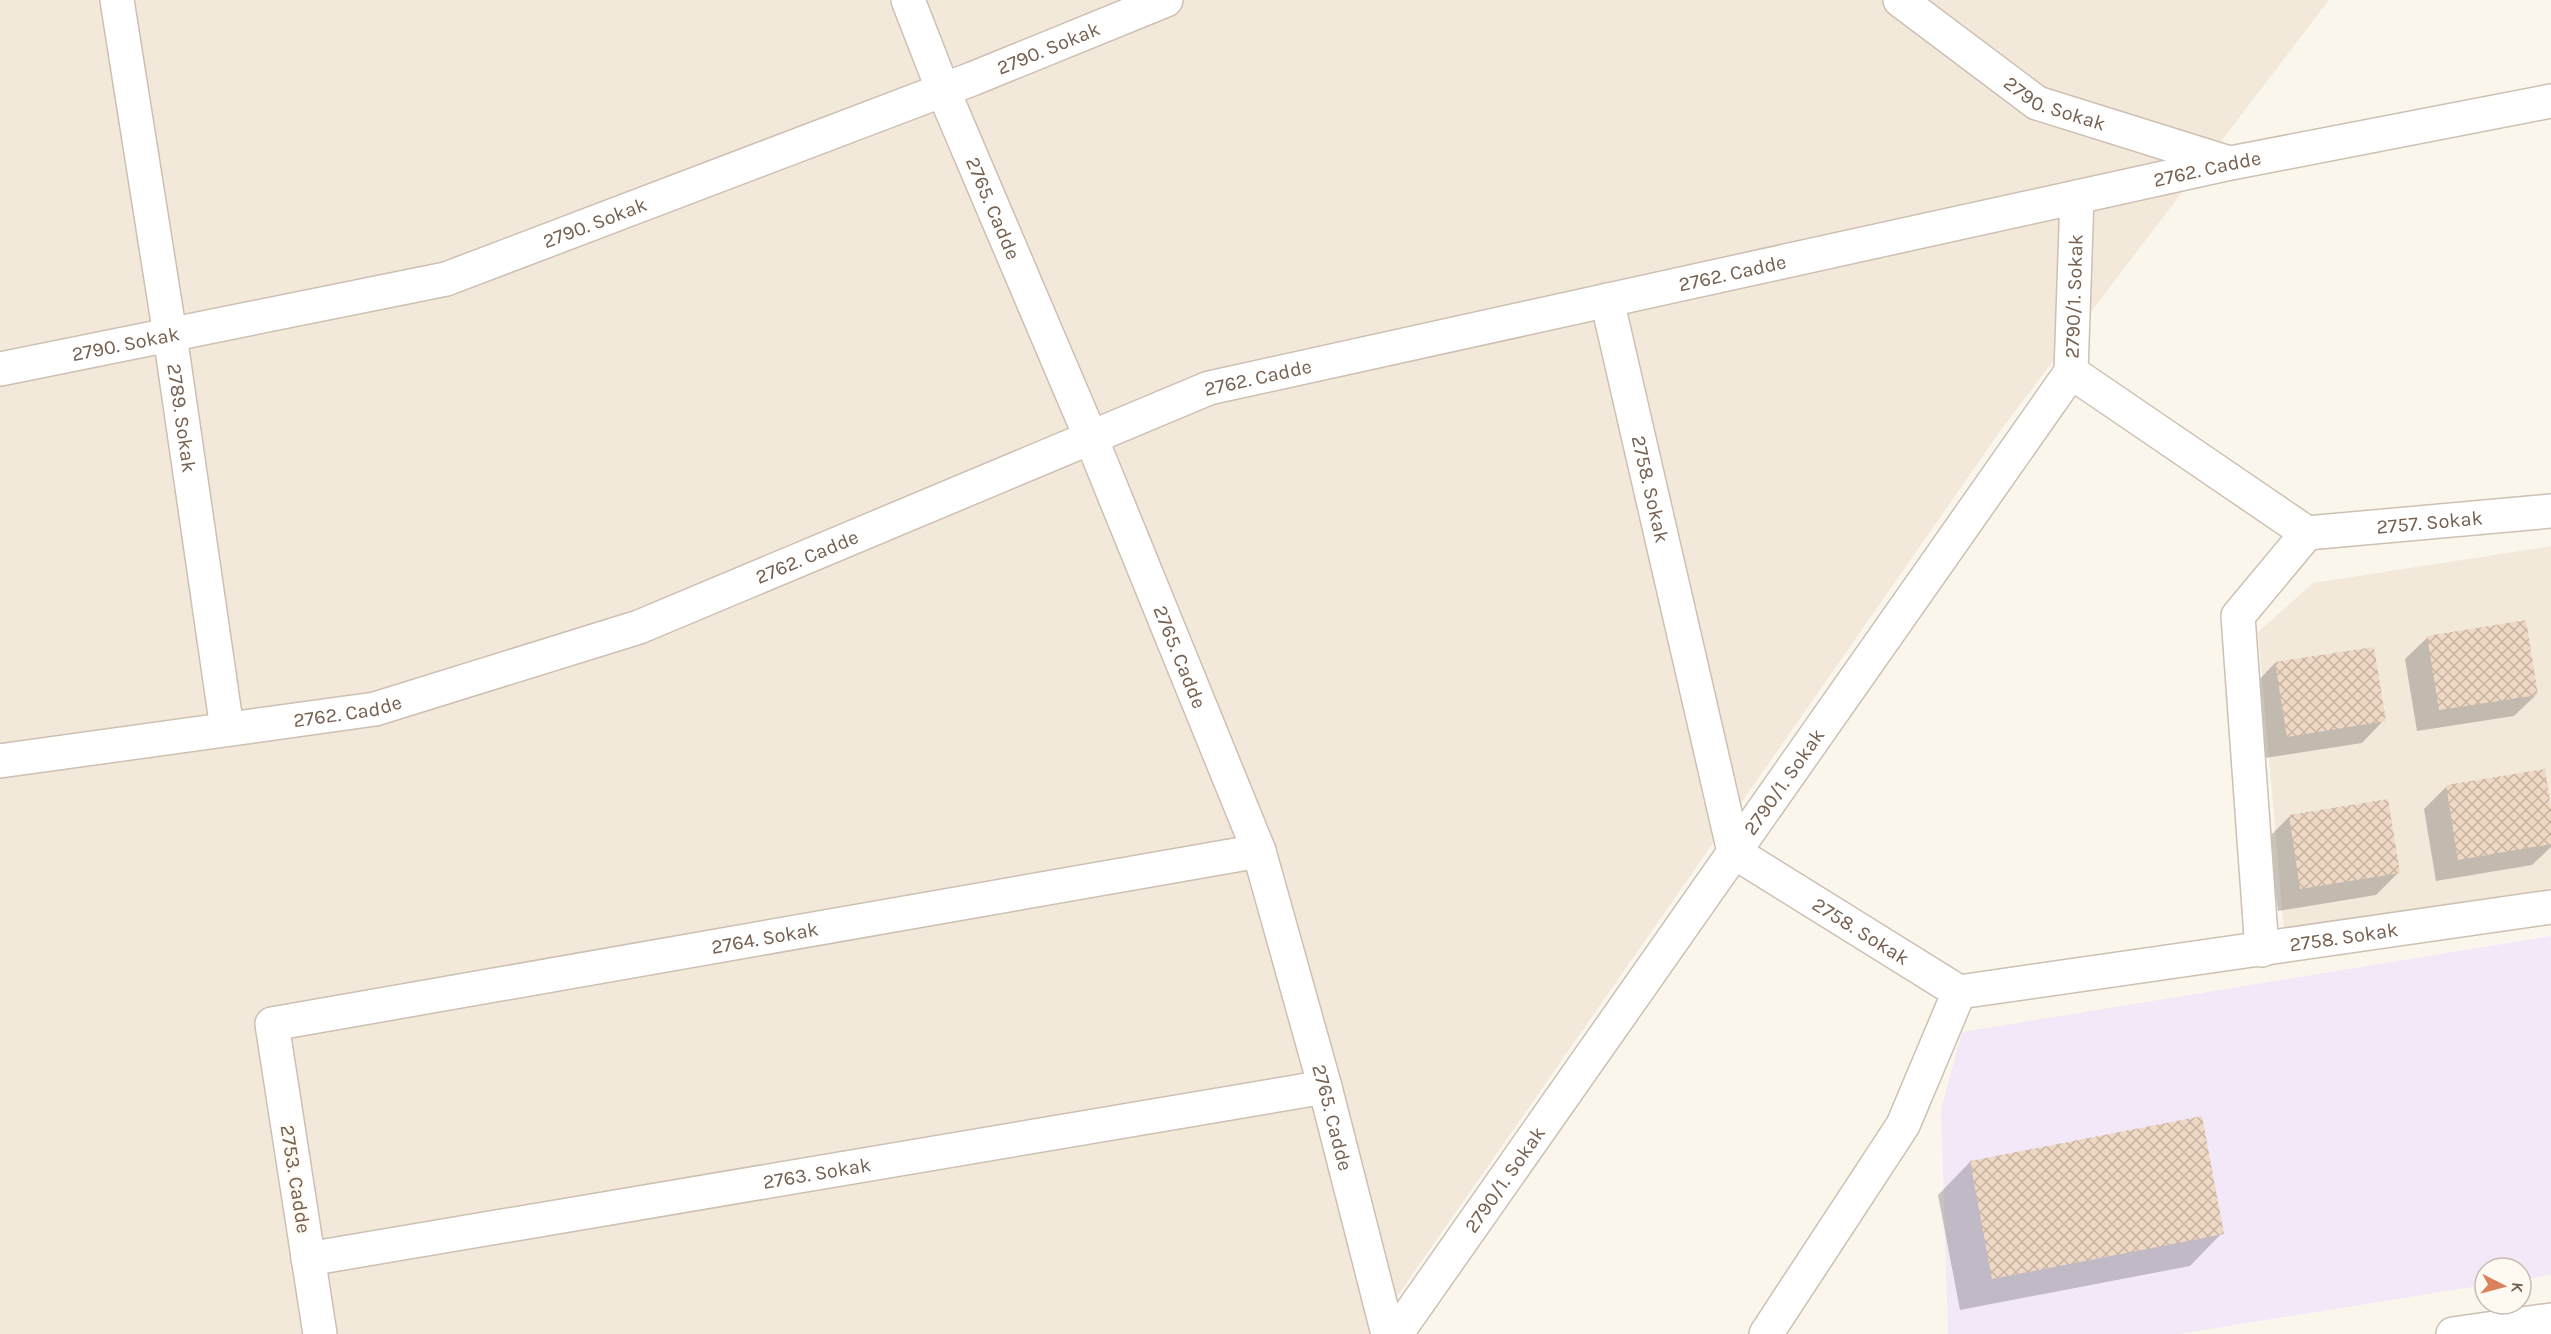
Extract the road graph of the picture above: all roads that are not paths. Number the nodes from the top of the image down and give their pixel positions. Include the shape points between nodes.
1 (117, 0) edge
2 (908, 0) edge
3 (1166, 0) edge
4 (1900, 0) edge
5 (942, 90) junction
6 (2551, 101) edge
7 (2231, 164) junction
8 (2077, 197) junction
9 (1607, 300) junction
10 (170, 335) junction
11 (0, 369) edge
12 (2071, 372) junction
13 (1091, 438) junction
14 (2551, 511) edge
15 (2307, 532) junction
16 (227, 729) junction
17 (0, 761) edge
18 (1259, 851) junction
19 (1734, 852) junction
20 (2551, 907) edge
21 (2262, 950) junction
22 (1959, 992) junction
23 (272, 1024) joint
24 (1325, 1087) junction
25 (308, 1259) junction
26 (2551, 1320) edge
27 (320, 1334) edge
28 (1388, 1334) edge
29 (1396, 1334) edge
30 (1766, 1334) edge
31 (2453, 1334) edge

1 - 10 street, 2789. Sokak
2 - 5 street, 2765. Cadde
3 - 5 street, 2790. Sokak
4 - 7 street, 2790. Sokak via 2037,103
5 - 10 street, 2790. Sokak via 446,279
5 - 13 street, 2765. Cadde
6 - 7 street, 2762. Cadde
7 - 8 street, 2762. Cadde
8 - 9 street, 2762. Cadde
8 - 12 street, 2790/1. Sokak
9 - 13 street, 2762. Cadde via 1209,388
9 - 19 street, 2758. Sokak
10 - 11 street, 2790. Sokak
10 - 16 street, 2789. Sokak
12 - 15 street
12 - 19 street, 2790/1. Sokak
13 - 16 street, 2762. Cadde via 639,627 375,709
13 - 18 street, 2765. Cadde
14 - 15 street, 2757. Sokak
15 - 21 street via 2238,616
16 - 17 street, 2762. Cadde
18 - 23 street, 2764. Sokak
18 - 24 street, 2765. Cadde
19 - 22 street, 2758. Sokak
19 - 29 street, 2790/1. Sokak
20 - 21 street, 2758. Sokak
21 - 22 street, 2758. Sokak
22 - 30 street via 1903,1125
23 - 25 street, 2753. Cadde
24 - 25 street, 2763. Sokak
24 - 28 street, 2765. Cadde
25 - 27 street, 2753. Cadde
26 - 31 street

